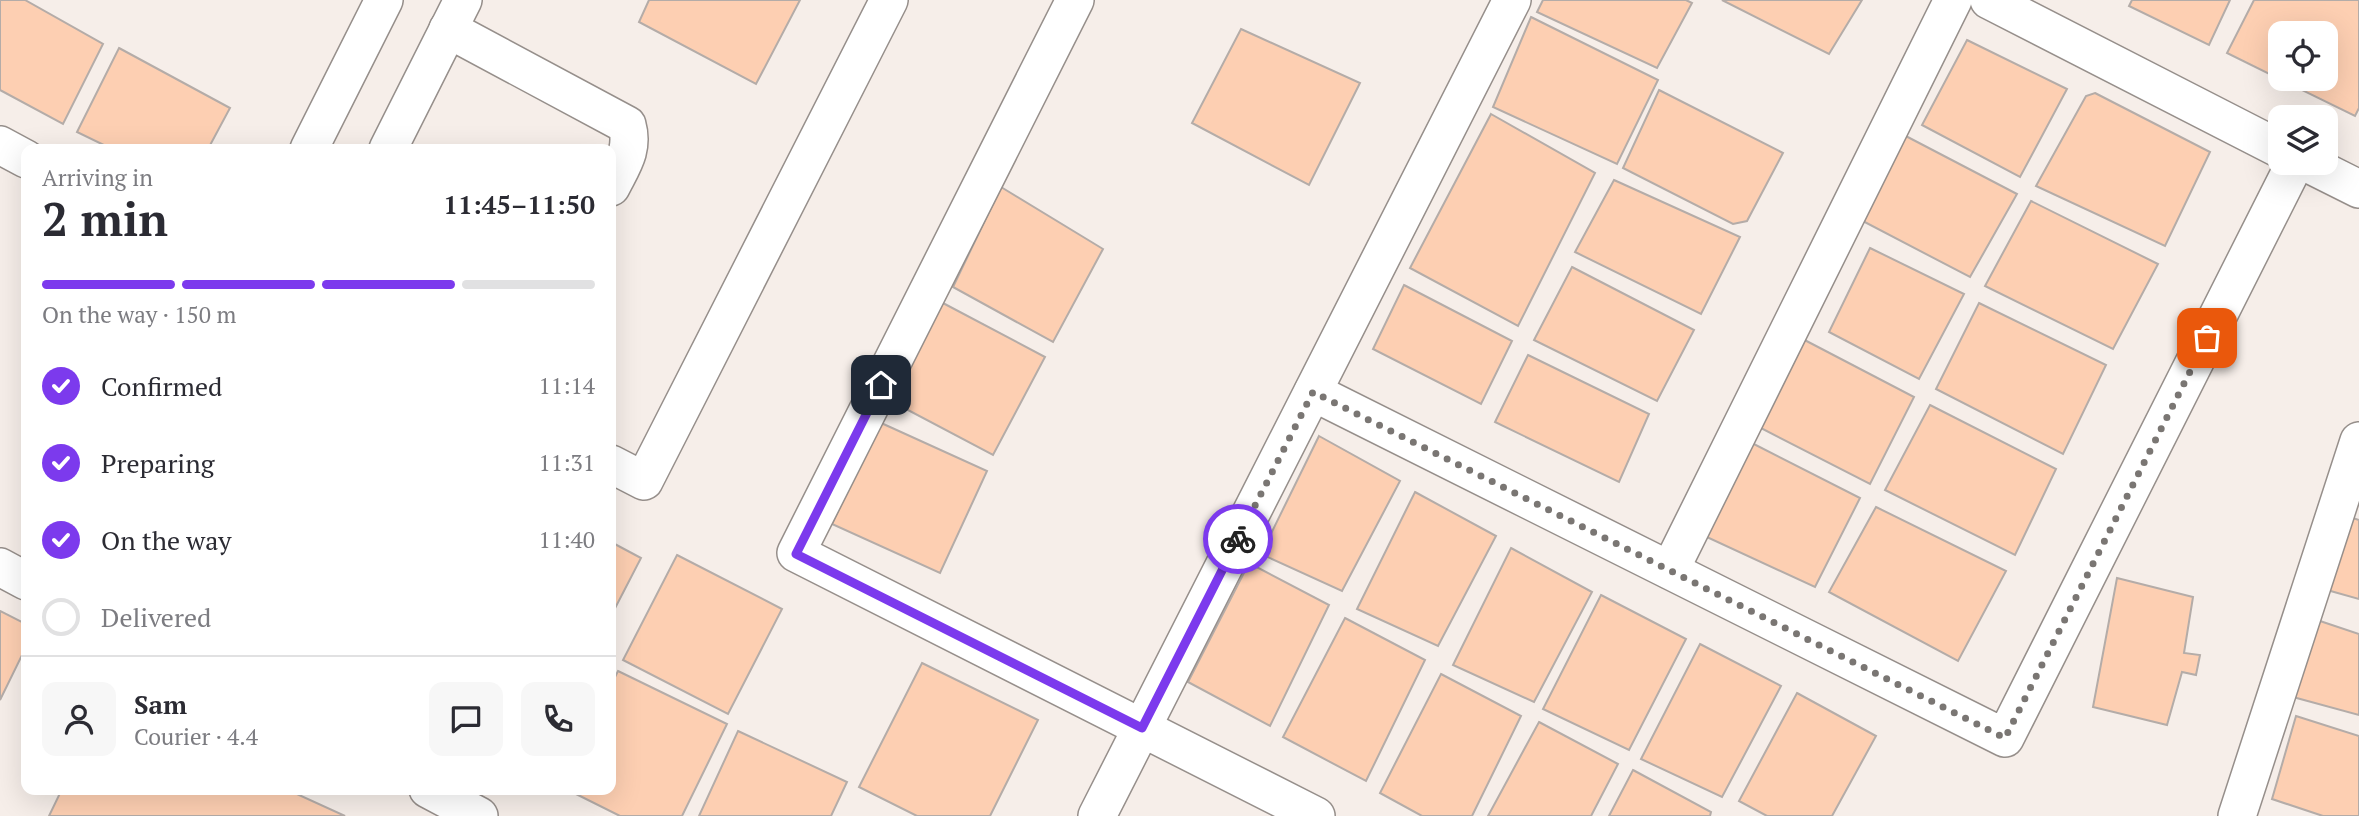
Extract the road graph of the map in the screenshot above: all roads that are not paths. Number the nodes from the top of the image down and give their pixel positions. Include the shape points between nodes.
1 (384, 0) edge
2 (889, 0) edge
3 (1075, 0) edge
4 (1511, 0) edge
5 (1953, 0) edge
6 (1989, 0) edge
7 (456, 15) edge
8 (2268, 143) edge
9 (312, 144) edge
10 (391, 144) edge
11 (0, 145) edge
12 (21, 156) edge
13 (2289, 175) edge
14 (2331, 175) edge
15 (616, 177) edge
16 (2359, 189) edge
17 (1313, 392) junction
18 (2359, 441) edge
19 (616, 467) edge
20 (0, 567) edge
21 (1670, 570) junction
22 (21, 578) edge
23 (1142, 728) junction
24 (439, 795) edge
25 (479, 816) edge
26 (1097, 816) edge
27 (1316, 816) edge
28 (2237, 816) edge

1 - 9 street
2 - 19 street via 643,481
3 - 23 street via 796,554
4 - 17 street
5 - 21 street
6 - 8 street
7 - 10 street
7 - 15 street via 627,125 629,152
11 - 12 street
13 - 21 street via 2005,738
14 - 16 street
17 - 21 street
17 - 23 street
18 - 28 street
20 - 22 street
23 - 26 street
23 - 27 street
24 - 25 street

